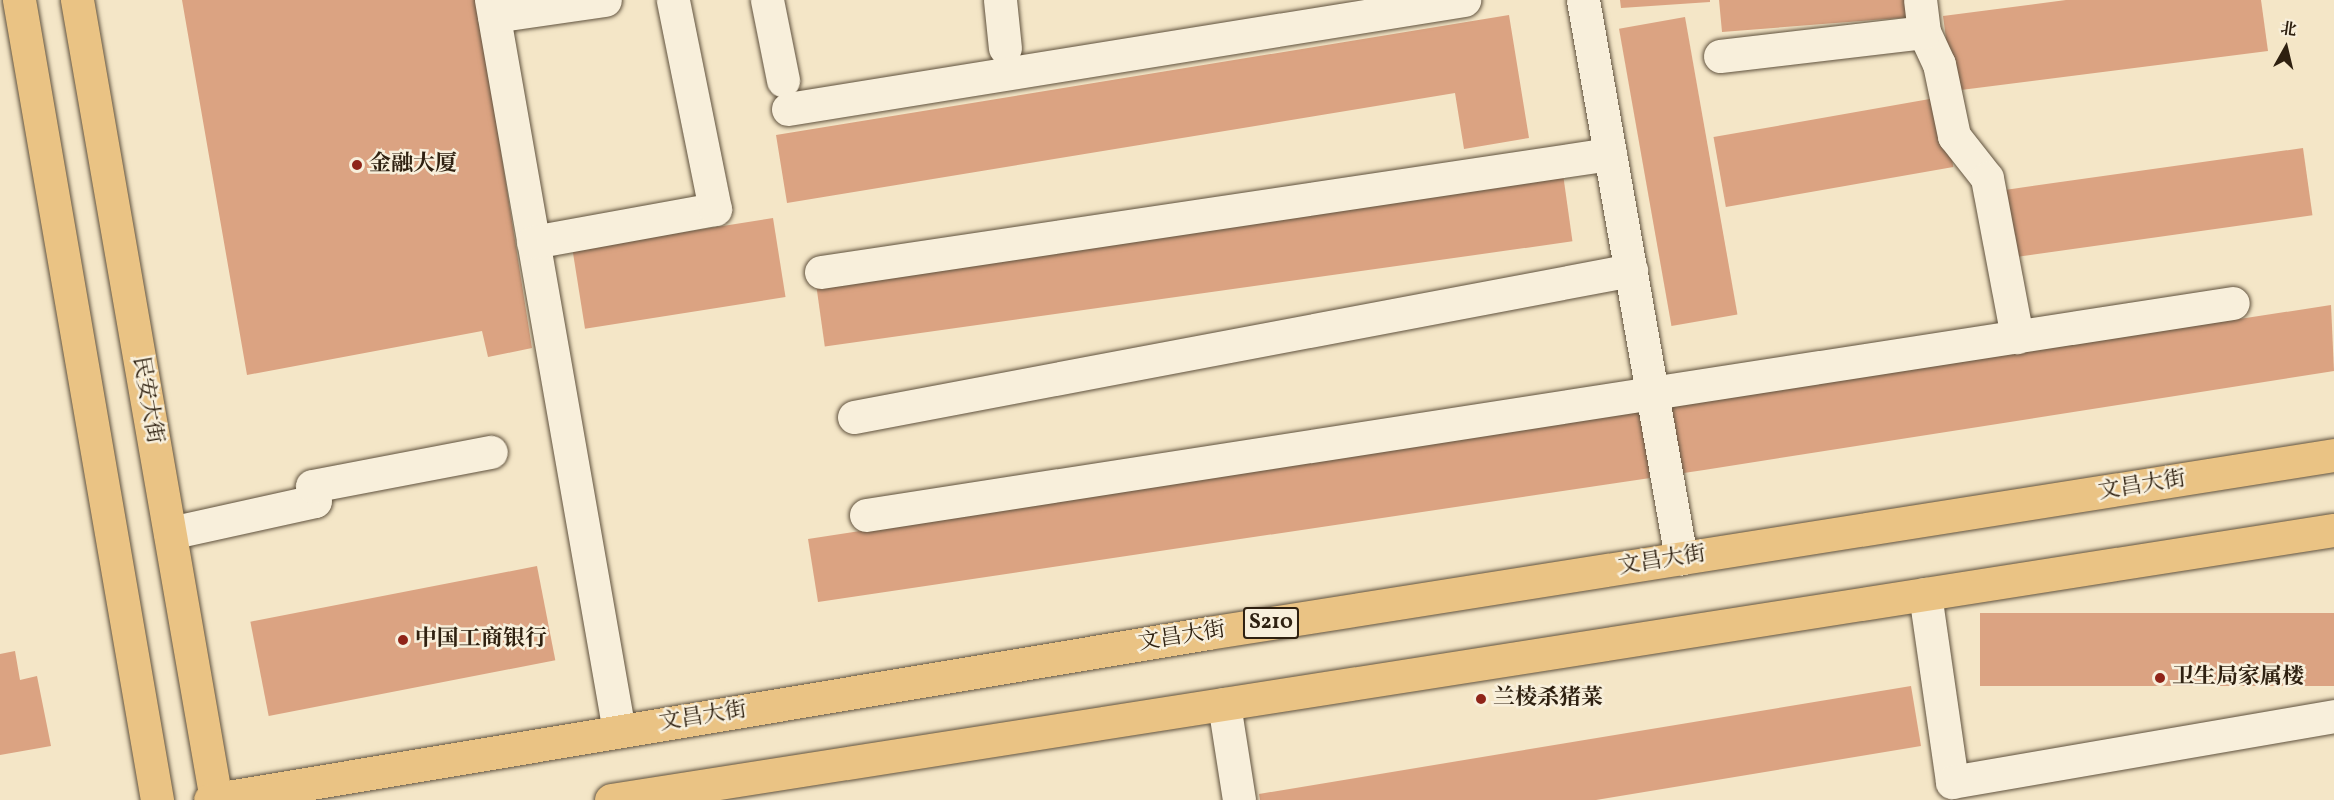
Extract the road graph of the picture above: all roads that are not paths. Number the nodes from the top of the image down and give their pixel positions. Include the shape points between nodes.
1 (20, 0) edge
2 (78, 0) edge
3 (605, 0) edge
4 (673, 0) edge
5 (767, 0) edge
6 (1000, 0) edge
7 (1464, 0) edge
8 (1583, 0) edge
9 (493, 8) edge
10 (1922, 16) edge
11 (1005, 48) dead end
12 (1720, 56) dead end
13 (1610, 154) junction
14 (533, 242) junction
15 (1630, 270) junction
16 (821, 272) dead end
17 (2233, 303) dead end
18 (2017, 337) junction
19 (1652, 394) junction
20 (854, 417) dead end
21 (491, 452) dead end
22 (2334, 455) edge
23 (866, 515) dead end
24 (2334, 530) edge
25 (170, 533) junction
26 (1681, 558) junction
27 (1925, 594) junction
28 (1224, 704) junction
29 (2334, 716) edge
30 (619, 731) junction
31 (214, 799) edge
32 (158, 800) edge
33 (612, 800) edge
34 (1239, 800) edge

1 - 32 main road
2 - 25 main road, 民安大街
3 - 9 street
4 - 14 street via 715,209
5 - 7 street via 785,94
6 - 11 street
8 - 13 street
9 - 14 street
10 - 12 street
10 - 18 street via 1939,64 1954,136 1987,178
13 - 15 street
13 - 16 street
14 - 30 street
15 - 19 street
15 - 20 street
17 - 18 street
18 - 19 street
19 - 23 street
19 - 26 street
21 - 25 street via 312,486 315,501
22 - 26 main road, 文昌大街 / S210
24 - 27 main road
25 - 31 main road, 民安大街
26 - 30 main road, 文昌大街 / S210
27 - 28 main road
27 - 29 street via 1953,782
28 - 33 main road
28 - 34 street
30 - 31 main road, 文昌大街 / S210

